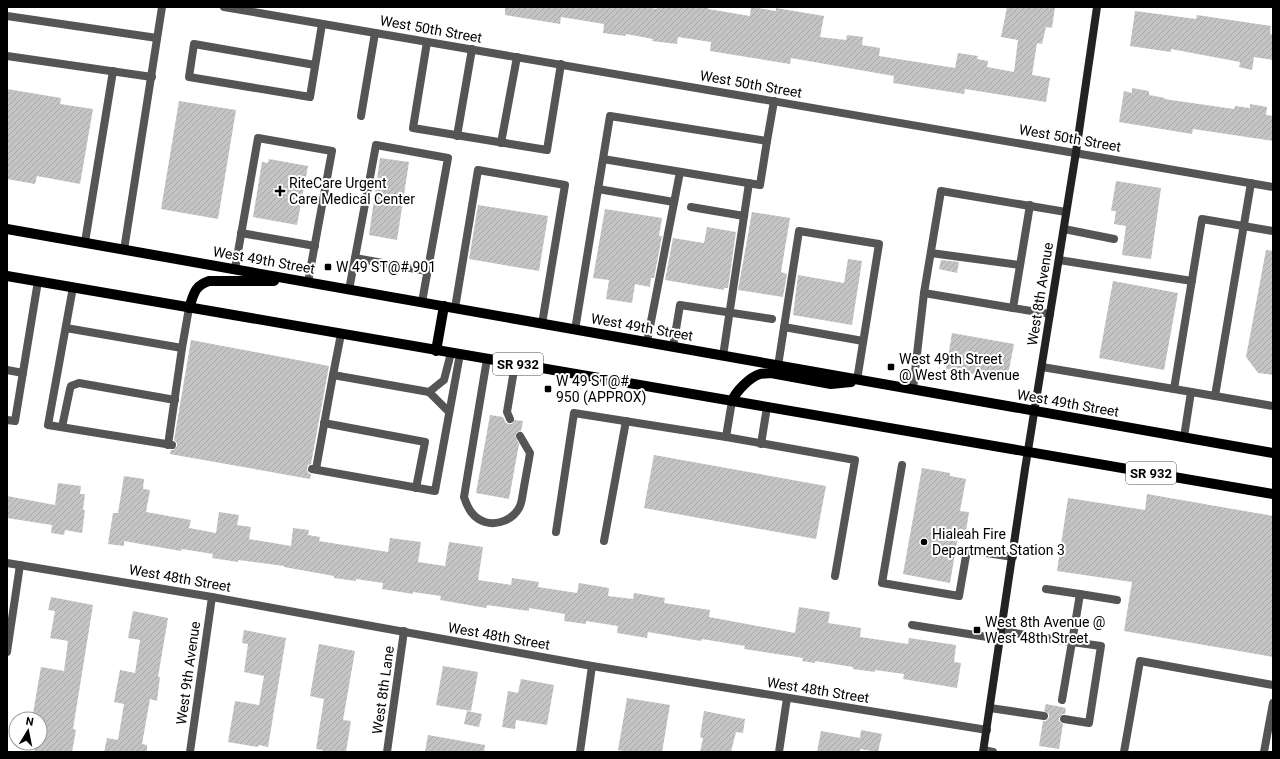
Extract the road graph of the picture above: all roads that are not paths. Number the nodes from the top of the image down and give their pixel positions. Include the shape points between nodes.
1 (162, 7) edge
2 (224, 7) edge
3 (1097, 7) edge
4 (7, 16) edge
5 (322, 24) junction
6 (375, 33) junction
7 (157, 38) junction
8 (427, 42) junction
9 (472, 49) junction
10 (7, 56) edge
11 (517, 57) junction
12 (561, 64) junction
13 (315, 65) junction
14 (113, 71) junction
15 (152, 77) junction
16 (774, 101) junction
17 (361, 116) dead end
18 (457, 136) junction
19 (767, 141) junction
20 (501, 143) junction
21 (1076, 152) junction
22 (603, 160) junction
23 (680, 172) junction
24 (749, 183) junction
25 (1251, 183) junction
26 (1273, 187) edge
27 (598, 189) junction
28 (674, 202) junction
29 (1030, 205) junction
30 (691, 207) dead end
31 (1066, 212) junction
32 (744, 216) junction
33 (1243, 226) junction
34 (7, 229) edge
35 (1064, 229) junction
36 (1273, 231) edge
37 (241, 233) junction
38 (1114, 239) dead end
39 (85, 242) junction
40 (315, 246) junction
41 (124, 250) junction
42 (931, 253) junction
43 (355, 258) junction
44 (1059, 260) junction
45 (1020, 265) junction
46 (235, 269) junction
47 (427, 271) junction
48 (7, 276) edge
49 (38, 281) junction
50 (1192, 281) junction
51 (304, 282) junction
52 (73, 287) junction
53 (349, 290) junction
54 (924, 293) junction
55 (422, 302) junction
56 (444, 306) junction
57 (189, 308) junction
58 (455, 308) junction
59 (1013, 308) junction
60 (729, 312) junction
61 (1050, 314) junction
62 (772, 319) dead end
63 (542, 324) junction
64 (784, 326) junction
65 (66, 328) junction
66 (575, 330) junction
67 (341, 334) junction
68 (863, 340) junction
69 (647, 342) junction
70 (673, 347) junction
71 (182, 348) junction
72 (436, 351) junction
73 (456, 354) junction
74 (722, 356) junction
75 (487, 359) junction
76 (515, 364) junction
77 (778, 366) junction
78 (1042, 367) junction
79 (7, 370) edge
80 (23, 373) junction
81 (333, 375) junction
82 (861, 380) junction
83 (913, 389) junction
84 (1174, 390) junction
85 (429, 392) junction
86 (1191, 392) junction
87 (1215, 396) junction
88 (175, 400) junction
89 (732, 401) junction
90 (1273, 406) edge
91 (767, 407) junction
92 (1035, 411) junction
93 (449, 412) junction
94 (510, 419) dead end
95 (7, 420) edge
96 (626, 421) junction
97 (324, 424) junction
98 (62, 427) junction
99 (520, 436) dead end
100 (726, 437) junction
101 (1184, 437) junction
102 (761, 444) junction
103 (1028, 452) junction
104 (1273, 453) edge
105 (902, 465) dead end
106 (416, 488) junction
107 (1273, 494) edge
108 (556, 532) dead end
109 (604, 541) dead end
110 (1012, 557) junction
111 (7, 563) edge
112 (20, 565) junction
113 (834, 576) dead end
114 (1046, 589) dead end
115 (1080, 594) junction
116 (212, 597) junction
117 (1117, 600) dead end
118 (912, 625) dead end
119 (404, 632) junction
120 (1001, 635) junction
121 (1072, 642) junction
122 (7, 652) edge
123 (592, 666) junction
124 (1273, 685) edge
125 (787, 698) junction
126 (1062, 700) dead end
127 (1273, 703) edge
128 (990, 708) junction
129 (1044, 716) dead end
130 (1064, 719) dead end
131 (987, 730) junction
132 (984, 751) edge
133 (190, 752) edge
134 (387, 752) edge
135 (580, 752) edge
136 (779, 752) edge
137 (993, 752) edge
138 (1124, 752) edge
139 (1264, 752) edge

1 - 7 street
2 - 5 street, West 50th Street
3 - 21 street, West 8th Avenue
4 - 7 street
5 - 6 street, West 50th Street
5 - 13 street
6 - 8 street, West 50th Street
6 - 17 street
7 - 15 street
8 - 9 street, West 50th Street
8 - 18 street via 413,128
9 - 11 street, West 50th Street
9 - 18 street
10 - 14 street
11 - 12 street, West 50th Street
11 - 20 street
12 - 16 street, West 50th Street
12 - 20 street via 547,150
13 - 13 street via 194,44 188,77 310,98
14 - 15 street
14 - 39 street
15 - 41 street
16 - 19 street
16 - 21 street, West 50th Street
18 - 20 street
19 - 22 street via 610,116
19 - 24 street via 760,185
21 - 25 street, West 50th Street
21 - 31 street, West 8th Avenue
22 - 23 street
22 - 27 street
23 - 24 street
23 - 28 street
24 - 32 street
25 - 26 street, West 50th Street
25 - 33 street
27 - 28 street
27 - 66 street
28 - 69 street
29 - 31 street
29 - 42 street via 941,191
29 - 45 street
30 - 32 street
31 - 35 street, West 8th Avenue
32 - 60 street
33 - 36 street
33 - 50 street via 1202,219
33 - 87 street
34 - 39 main road, West 49th Street
35 - 38 street
35 - 44 street, West 8th Avenue
37 - 40 street
37 - 40 street via 258,138 332,151
37 - 46 street
39 - 41 main road, West 49th Street
40 - 51 street
41 - 46 main road, West 49th Street
42 - 45 street
42 - 54 street
43 - 47 street
43 - 47 street via 376,145 448,158
43 - 53 street
44 - 50 street
44 - 61 street, West 8th Avenue
45 - 59 street
46 - 51 main road, West 49th Street
47 - 55 street
48 - 49 main road, SR 932
49 - 52 main road, SR 932
49 - 80 street
50 - 84 street
51 - 53 main road, West 49th Street
51 - 57 main road via 209,281 200,284
52 - 57 main road, SR 932
52 - 65 street
53 - 55 main road, West 49th Street
54 - 59 street
54 - 83 street
55 - 56 main road, West 49th Street
56 - 58 main road, West 49th Street
56 - 72 main road
57 - 67 main road, SR 932
57 - 71 street
58 - 63 main road, West 49th Street
58 - 63 street via 478,170 565,185
59 - 61 street
60 - 62 street
60 - 70 street via 680,305
60 - 74 street
61 - 78 street, West 8th Avenue
63 - 66 main road, West 49th Street
64 - 68 street
64 - 68 street via 799,231 879,244
64 - 77 street
65 - 71 street
65 - 98 street via 48,425
66 - 69 main road, West 49th Street
67 - 72 main road, SR 932
67 - 81 street
68 - 82 street
69 - 70 main road, West 49th Street
70 - 74 main road, West 49th Street
71 - 88 street
72 - 73 main road, SR 932
73 - 75 main road, SR 932
73 - 85 street via 444,380
73 - 93 street
74 - 77 main road, West 49th Street
75 - 76 main road, SR 932
75 - 99 street via 464,497 472,514 480,520 489,523 507,520 520,506 530,453
76 - 89 main road, SR 932
76 - 94 street via 507,412
77 - 82 main road, West 49th Street
78 - 84 street
78 - 92 street, West 8th Avenue
79 - 80 street
80 - 95 street via 15,421
81 - 85 street
81 - 97 street
82 - 83 main road, West 49th Street
82 - 89 main road via 831,384 761,374 735,393
83 - 92 main road, West 49th Street
84 - 86 street
85 - 93 street
86 - 87 street
86 - 101 street
87 - 90 street
88 - 98 street via 79,383 70,389
88 - 98 street via 170,445
89 - 91 main road, SR 932
89 - 100 street
91 - 102 street
91 - 103 main road, SR 932
92 - 101 main road, West 49th Street
92 - 103 street, West 8th Avenue
93 - 106 street via 435,491
96 - 100 street
96 - 108 street via 574,413
96 - 109 street
97 - 106 street via 425,442
97 - 106 street via 314,469
100 - 102 street
101 - 104 main road, West 49th Street
102 - 113 street via 855,460
103 - 107 main road, SR 932
103 - 110 street, West 8th Avenue
105 - 110 street via 882,583 959,596 967,550
110 - 120 street, West 8th Avenue
111 - 112 street, West 48th Street
112 - 116 street, West 48th Street
112 - 122 street
114 - 115 street
115 - 117 street
115 - 121 street
116 - 119 street, West 48th Street
116 - 133 street, West 9th Avenue
118 - 120 street
119 - 123 street, West 48th Street
119 - 134 street, West 8th Lane
120 - 121 street
120 - 128 street, West 8th Avenue
121 - 126 street
121 - 130 street via 1101,646 1089,723
123 - 125 street, West 48th Street
123 - 135 street
124 - 138 street via 1140,661
125 - 131 street, West 48th Street
125 - 136 street
127 - 139 street
128 - 129 street
128 - 131 street, West 8th Avenue
131 - 132 street, West 8th Avenue
132 - 137 street

